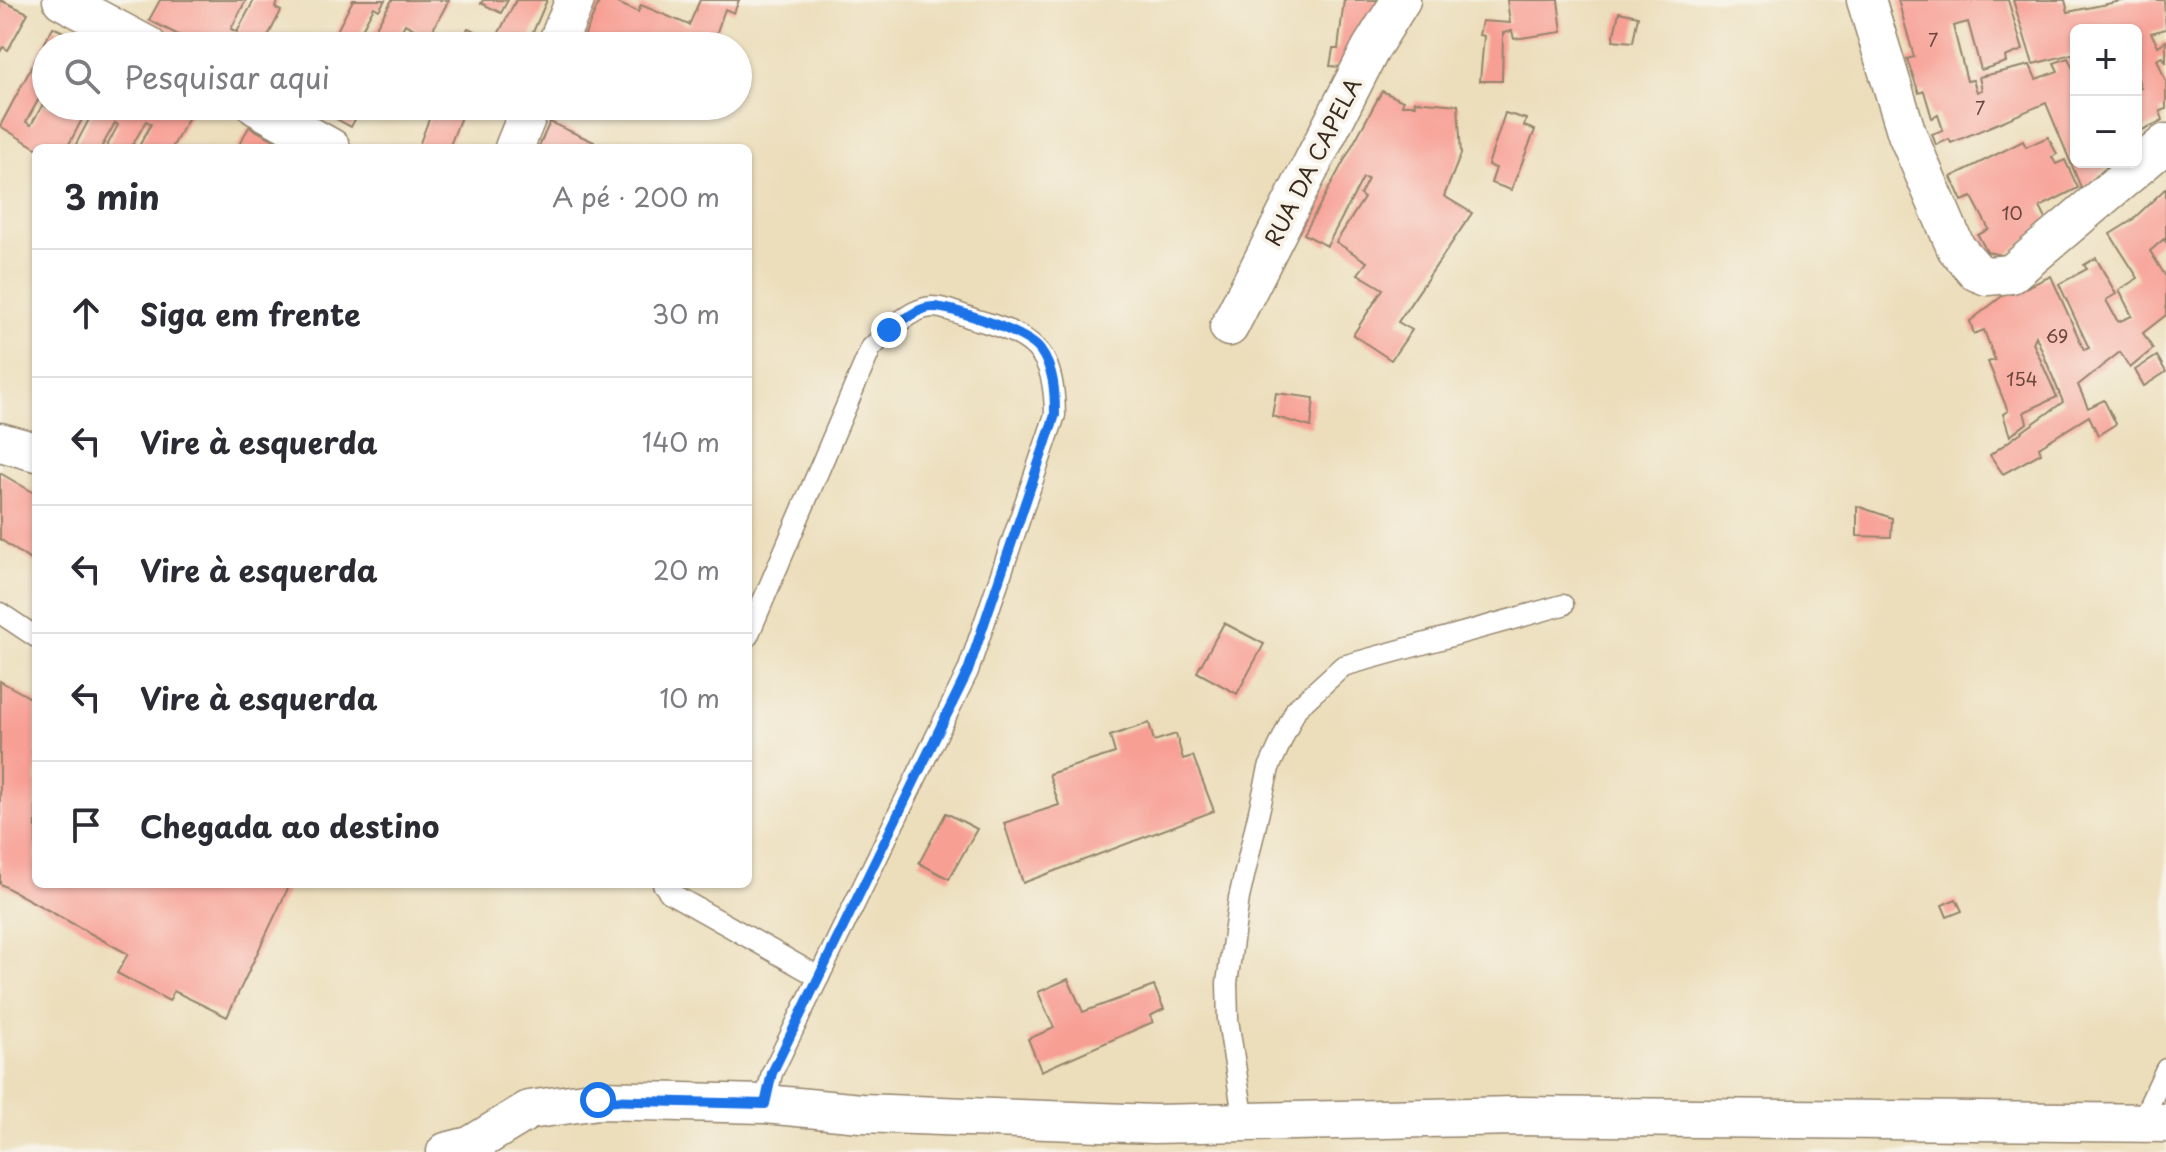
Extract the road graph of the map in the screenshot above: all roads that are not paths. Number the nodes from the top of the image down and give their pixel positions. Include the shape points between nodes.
1 (62, 0) edge
2 (575, 0) edge
3 (1401, 0) edge
4 (1866, 0) edge
5 (122, 32) edge
6 (562, 32) edge
7 (281, 120) edge
8 (525, 120) edge
9 (2166, 143) edge
10 (324, 144) edge
11 (516, 144) edge
12 (1229, 327) dead end
13 (0, 442) edge
14 (32, 451) edge
15 (1563, 605) dead end
16 (0, 613) edge
17 (752, 627) edge
18 (32, 634) edge
19 (666, 888) edge
20 (819, 977) junction
21 (2166, 1069) edge
22 (765, 1104) junction
23 (1244, 1122) junction
24 (2154, 1122) edge
25 (446, 1152) edge

1 - 5 street
2 - 6 street
3 - 12 street, RUA DA CAPELA via 1371,48
4 - 9 street via 1907,134 1956,248 1977,272 2011,274
7 - 10 street
8 - 11 street
13 - 14 street
15 - 23 lane via 1343,666 1296,709 1269,768 1239,898 1227,983
16 - 18 lane
17 - 20 lane via 871,348 880,339 915,312 932,307 1016,331 1038,346 1055,384 1055,415 983,633
19 - 20 lane
20 - 22 lane via 772,1073
21 - 24 lane
22 - 23 street via 907,1115
22 - 25 street via 598,1100 529,1110 470,1146
23 - 24 street via 1516,1116

